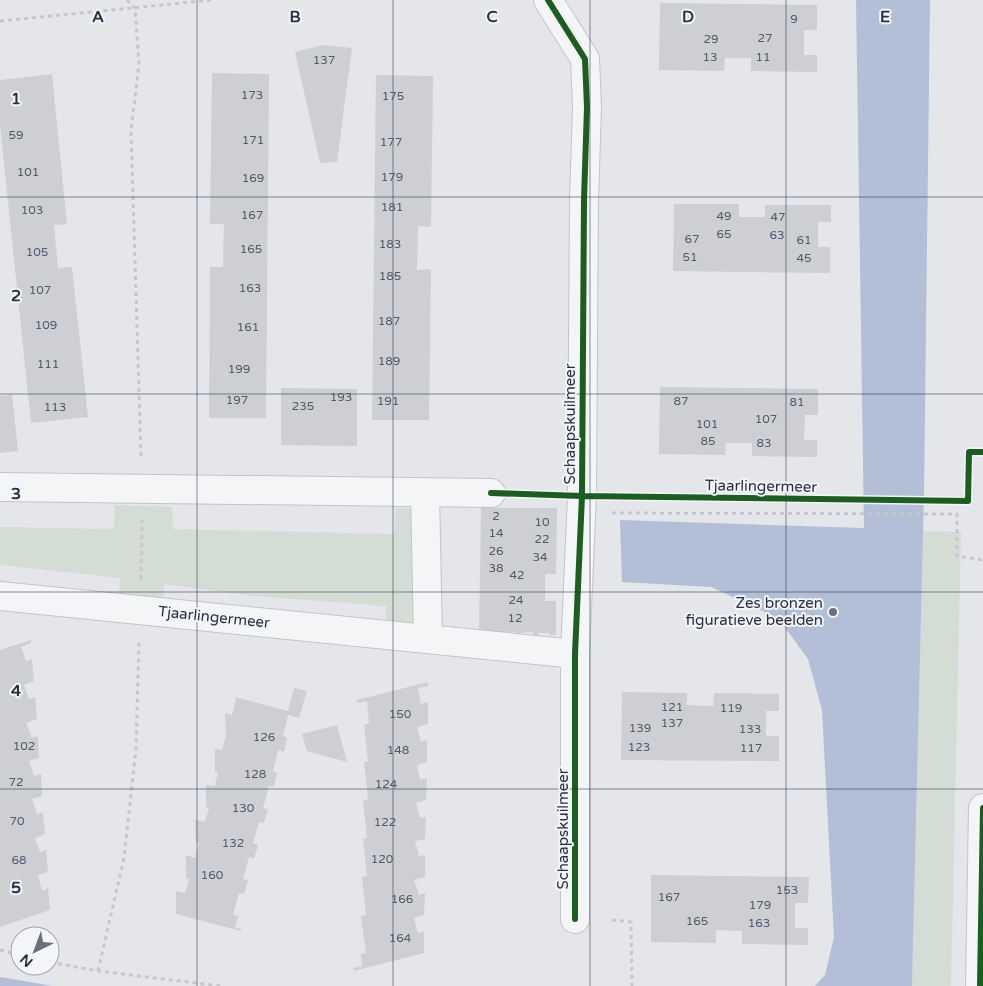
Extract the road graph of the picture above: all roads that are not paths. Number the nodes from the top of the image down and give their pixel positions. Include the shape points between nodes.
1 (548, 0) edge
2 (0, 487) edge
3 (425, 492) junction
4 (491, 493) dead end
5 (0, 596) edge
6 (428, 639) junction
7 (575, 654) junction
8 (983, 808) edge
9 (576, 919) dead end
10 (980, 986) edge

1 - 7 street, Schaapskuilmeer via 586,59 581,513
2 - 3 street
3 - 4 street
3 - 6 street
5 - 6 street, Tjaarlingermeer
6 - 7 street, Tjaarlingermeer
7 - 9 street, Schaapskuilmeer
8 - 10 street

